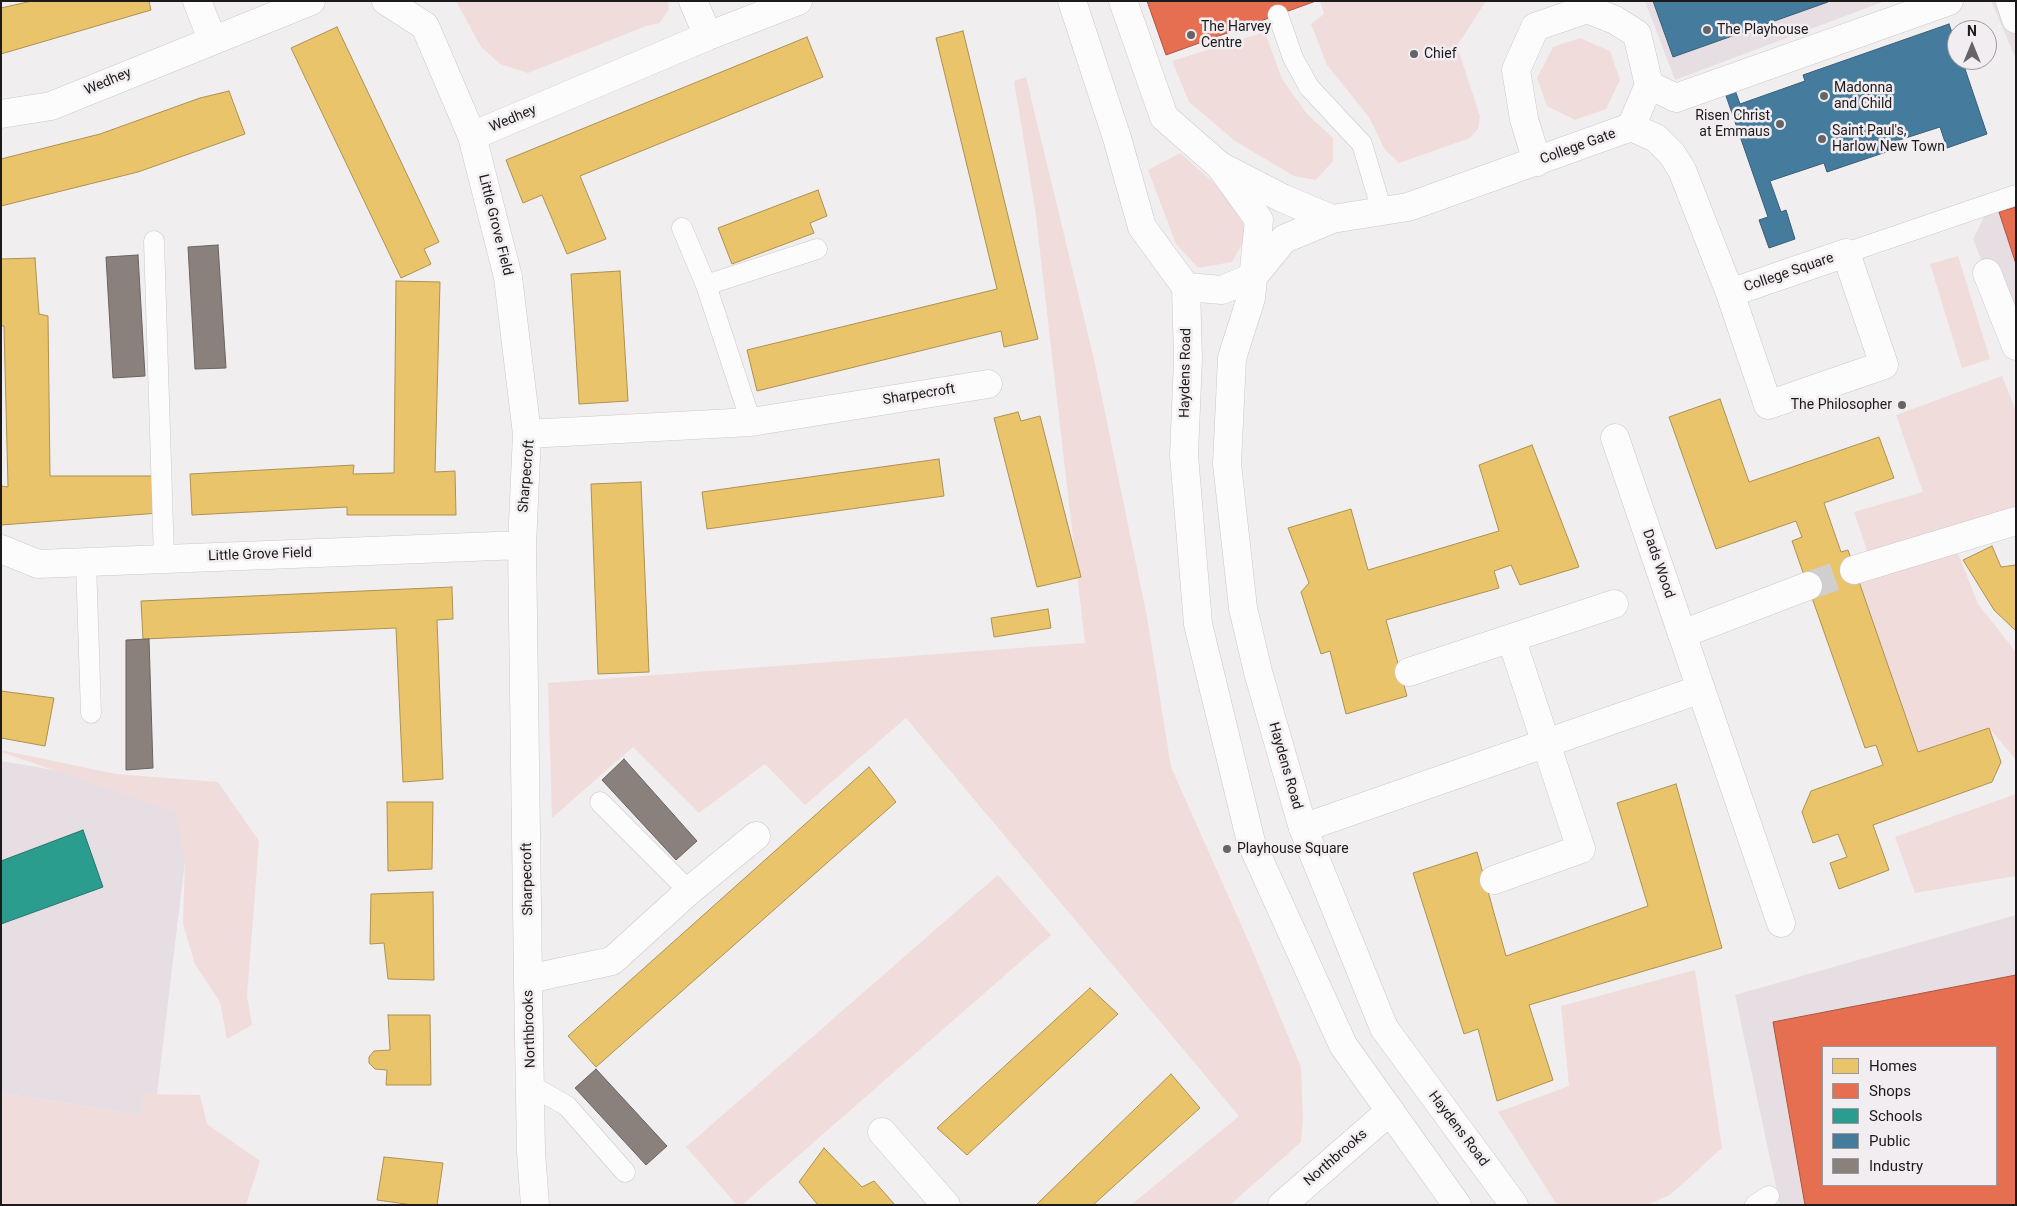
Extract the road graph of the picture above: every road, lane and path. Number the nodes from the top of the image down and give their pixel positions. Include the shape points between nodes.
1 (197, 1) edge
2 (311, 1) edge
3 (386, 1) edge
4 (693, 1) edge
5 (798, 1) edge
6 (1072, 1) edge
7 (1123, 1) edge
8 (1949, 1) edge
9 (2010, 1) edge
10 (1614, 11) edge
11 (1278, 15) dead end
12 (2016, 19) edge
13 (708, 36) junction
14 (212, 39) junction
15 (1649, 85) junction
16 (1, 114) edge
17 (1631, 127) junction
18 (472, 136) junction
19 (1536, 162) junction
20 (1220, 166) junction
21 (2016, 195) edge
22 (1382, 211) junction
23 (1332, 219) junction
24 (682, 228) dead end
25 (154, 241) dead end
26 (817, 249) dead end
27 (1846, 253) junction
28 (1987, 273) dead end
29 (1253, 277) junction
30 (706, 285) junction
31 (1186, 288) junction
32 (1730, 293) junction
33 (2016, 346) edge
34 (988, 384) dead end
35 (751, 422) junction
36 (527, 434) junction
37 (1615, 438) dead end
38 (2016, 521) edge
39 (522, 545) junction
40 (1, 549) edge
41 (164, 559) junction
42 (86, 562) junction
43 (1854, 570) tunnel mouth
44 (1808, 586) tunnel mouth
45 (1614, 604) dead end
46 (1682, 634) junction
47 (1511, 638) junction
48 (1409, 672) dead end
49 (1701, 689) junction
50 (91, 713) dead end
51 (1546, 744) junction
52 (600, 802) dead end
53 (1303, 828) junction
54 (756, 836) dead end
55 (1494, 880) dead end
56 (689, 892) junction
57 (1781, 923) dead end
58 (528, 979) junction
59 (1424, 1085) junction
60 (532, 1086) junction
61 (1390, 1111) junction
62 (882, 1132) dead end
63 (624, 1172) dead end
64 (535, 1205) edge
65 (946, 1205) edge
66 (1282, 1205) edge
67 (1457, 1205) edge
68 (1514, 1205) edge

1 - 14 street
2 - 14 street, Wedhey
3 - 18 street, Wedhey via 425,26
4 - 13 street
5 - 13 street, Wedhey
6 - 31 street via 1142,227
7 - 20 street, Haydens Road via 1164,117
8 - 15 street via 1676,98
9 - 12 street
10 - 15 street via 1637,34
10 - 19 street via 1587,8 1535,27 1516,70 1524,119
11 - 22 lane via 1293,58 1309,86 1362,144
13 - 18 street, Wedhey
14 - 16 street, Wedhey via 51,106
15 - 17 street
17 - 19 street, College Gate
17 - 32 street, College Gate via 1656,138 1682,170
18 - 36 street, Little Grove Field via 508,277
19 - 22 street, College Gate via 1408,207
20 - 23 street
20 - 29 street, Haydens Road via 1259,220
21 - 27 lane
22 - 23 street, College Gate
23 - 29 street, College Gate via 1284,238
24 - 30 lane
25 - 41 lane
26 - 30 lane
27 - 32 street, College Square
27 - 32 street, College Square via 1884,365 1768,405
28 - 33 street
29 - 31 street via 1222,290
29 - 53 street, Haydens Road via 1252,298 1232,358 1227,464 1243,608
30 - 35 lane
31 - 61 street, Haydens Road via 1188,359 1184,455 1198,624 1251,842 1343,1045
34 - 35 street, Sharpecroft
35 - 36 street, Sharpecroft
36 - 39 street, Sharpecroft
37 - 46 street, Dads Wood
38 - 43 street
39 - 41 street, Little Grove Field
39 - 58 street, Sharpecroft
40 - 42 street, Little Grove Field via 38,564
41 - 42 street, Little Grove Field
42 - 50 lane
44 - 46 street
45 - 47 street
46 - 49 street, Dads Wood
47 - 48 street
47 - 51 street
49 - 51 street
49 - 57 street, Dads Wood
51 - 53 street
51 - 55 street via 1581,849
52 - 56 lane
53 - 59 street, Haydens Road via 1384,1028
54 - 56 street, Northbrooks
56 - 58 street, Northbrooks via 612,962
58 - 60 street, Northbrooks
59 - 61 street, Northbrooks
59 - 68 street, Haydens Road
60 - 63 lane via 567,1106
60 - 64 street, Northbrooks via 531,1152
61 - 66 street, Northbrooks
61 - 67 street, Haydens Road
62 - 65 street

